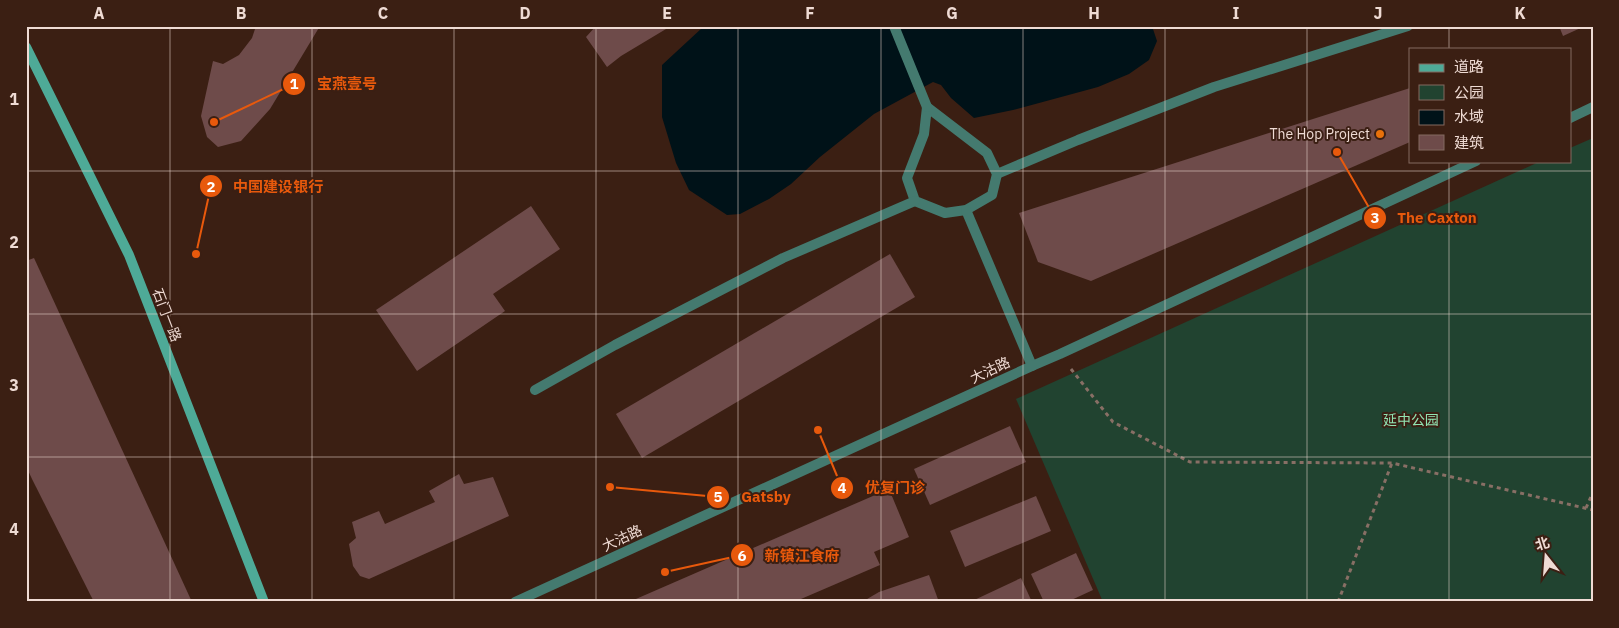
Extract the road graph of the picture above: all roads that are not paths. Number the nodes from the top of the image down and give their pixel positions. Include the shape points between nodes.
1 (894, 26) edge
2 (1408, 26) edge
3 (26, 47) edge
4 (925, 104) junction
5 (1593, 107) edge
6 (1572, 117) edge
7 (1474, 162) edge
8 (997, 174) junction
9 (915, 200) junction
10 (966, 210) junction
11 (1032, 366) junction
12 (535, 390) dead end
13 (264, 602) edge
14 (515, 602) edge

1 - 4 street
2 - 8 street via 1214,87
3 - 13 main road, 石门一路 via 129,255
4 - 8 street via 987,153
4 - 9 street via 924,134 908,178
5 - 6 street
7 - 11 street, 大沽路
8 - 10 street via 992,195
9 - 10 street via 945,213
9 - 12 street via 783,258
10 - 11 street
11 - 14 street, 大沽路

